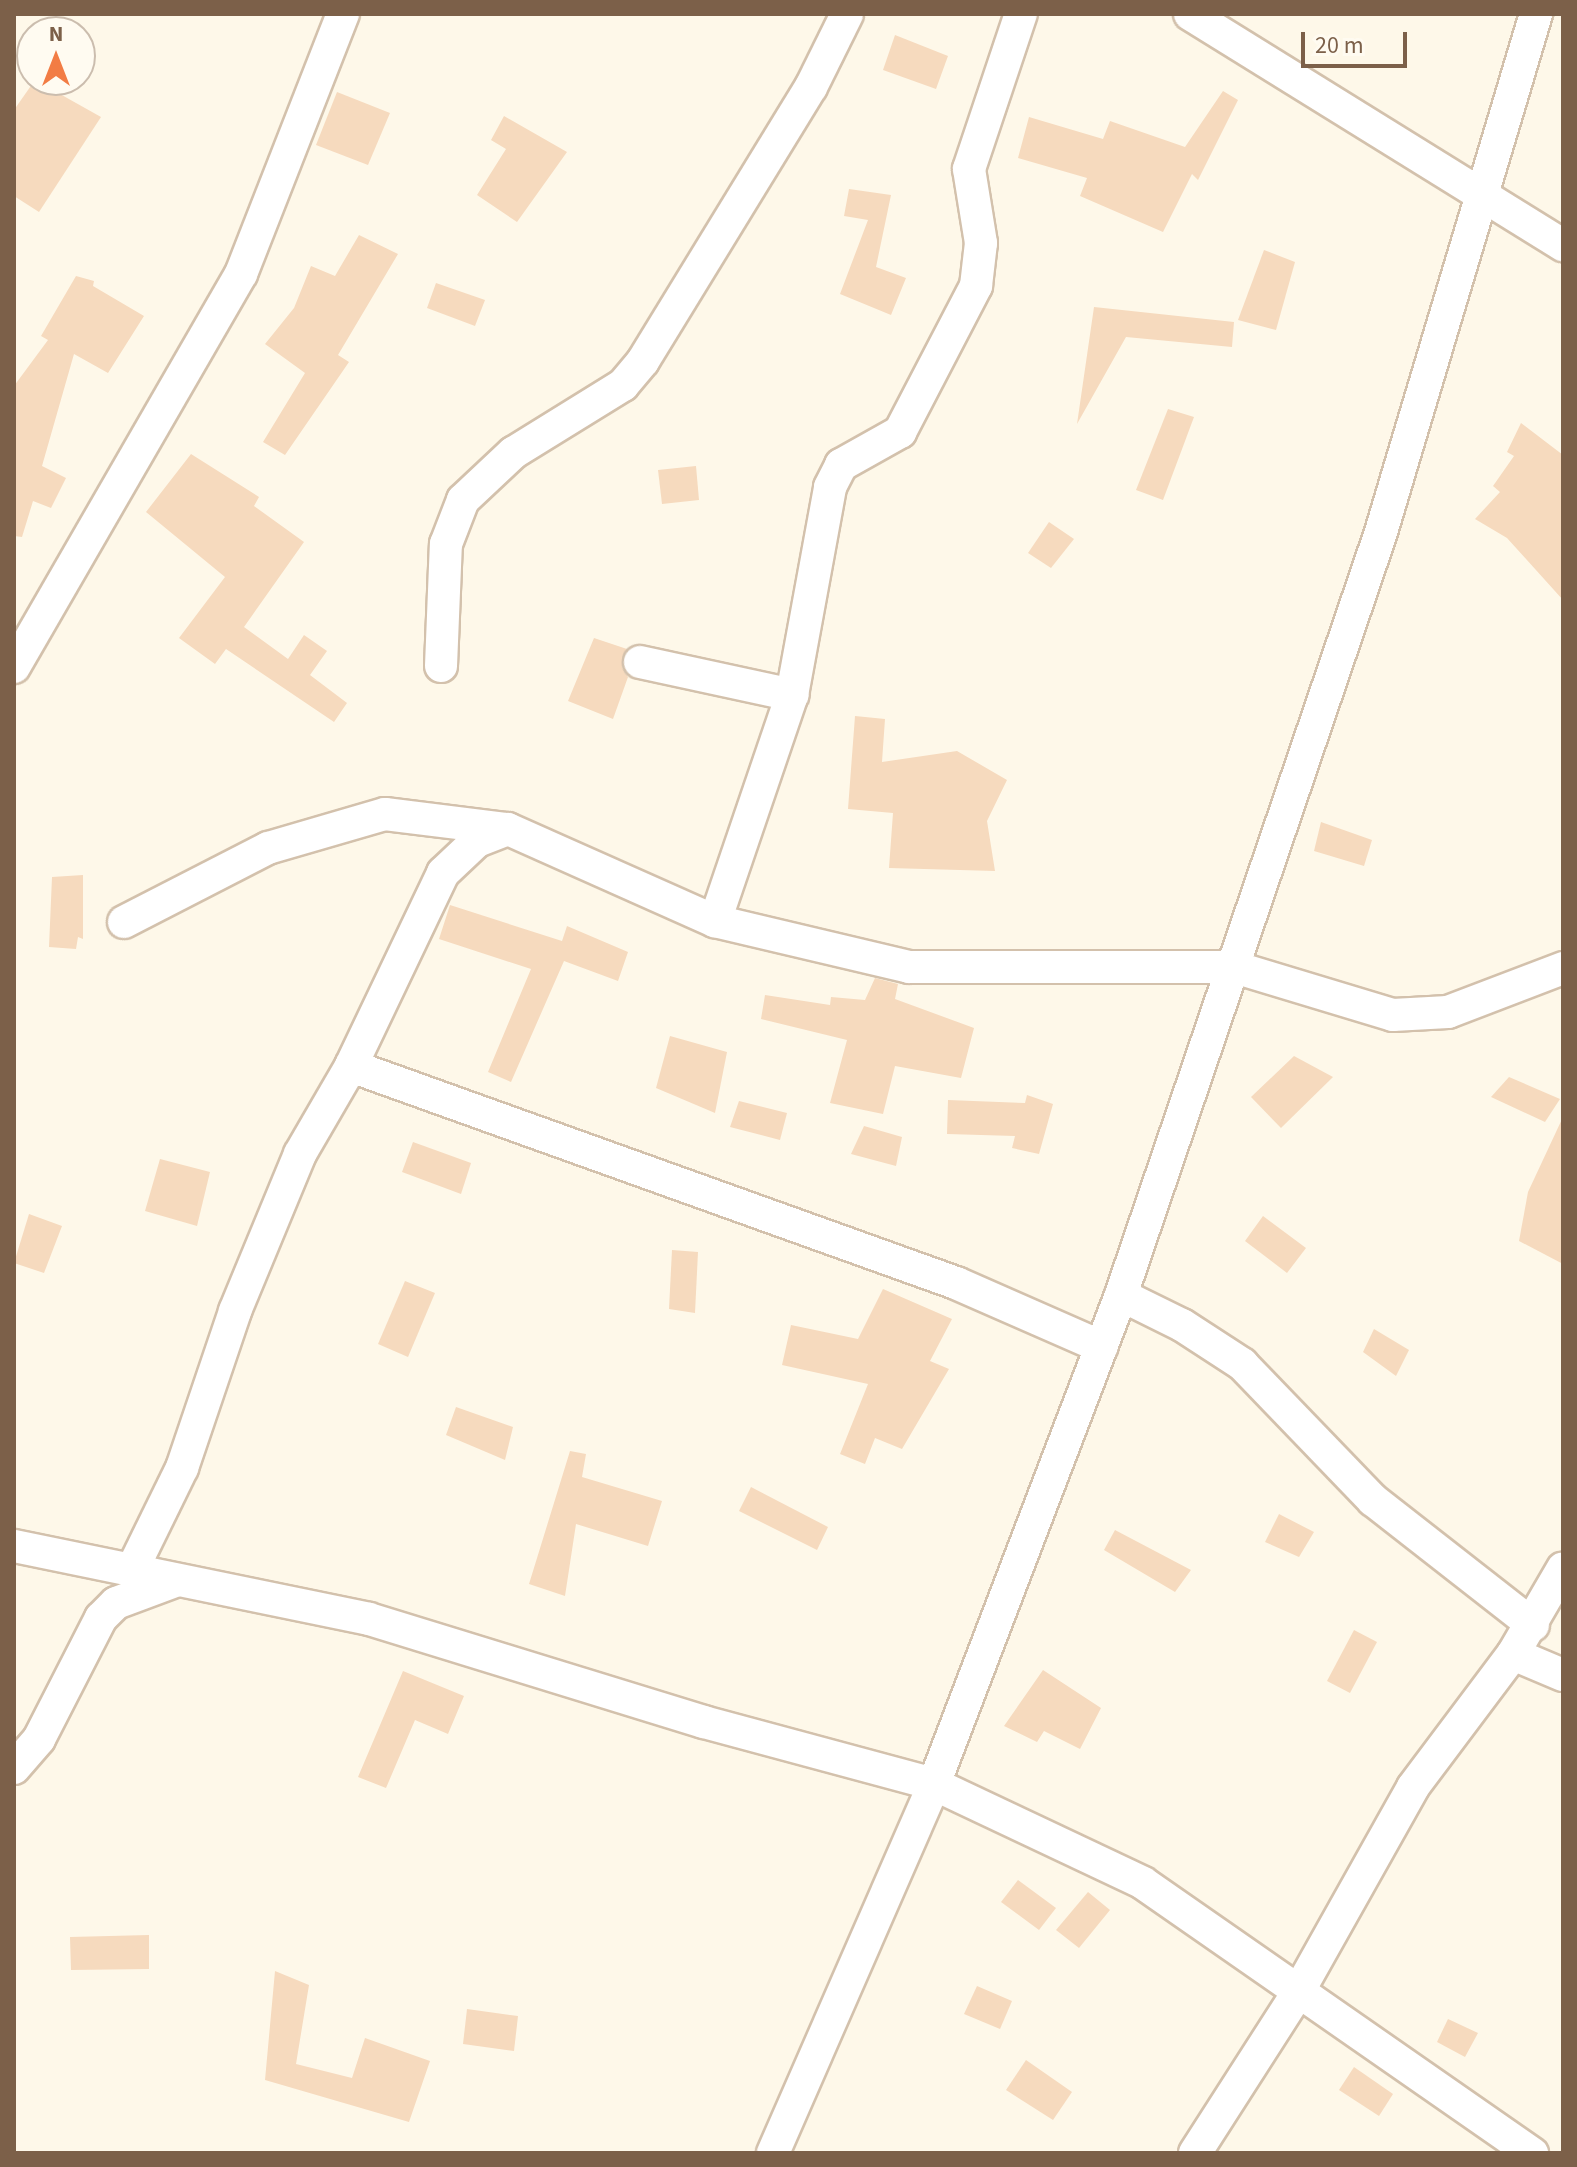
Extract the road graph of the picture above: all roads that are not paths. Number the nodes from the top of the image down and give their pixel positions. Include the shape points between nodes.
1 (343, 14) edge
2 (847, 14) edge
3 (1021, 14) edge
4 (1190, 14) edge
5 (1536, 14) edge
6 (1482, 197) junction
7 (1563, 245) edge
8 (640, 662) dead end
9 (441, 666) dead end
10 (14, 667) edge
11 (792, 695) junction
12 (508, 829) junction
13 (715, 921) junction
14 (124, 922) dead end
15 (1234, 967) junction
16 (1563, 968) edge
17 (351, 1066) junction
18 (1121, 1295) junction
19 (1102, 1347) junction
20 (14, 1546) edge
21 (1563, 1568) edge
22 (132, 1570) junction
23 (175, 1581) junction
24 (1533, 1625) junction
25 (1513, 1654) junction
26 (1563, 1675) edge
27 (14, 1768) edge
28 (934, 1784) junction
29 (1297, 1994) junction
30 (773, 2153) edge
31 (1195, 2153) edge
32 (1532, 2153) edge

1 - 10 street via 241,274
2 - 9 street via 811,87 643,361 623,385 513,453 463,500 446,544
3 - 11 street via 969,169 981,243 976,286 900,432 841,465 830,487
4 - 6 street
5 - 6 street
6 - 7 street
6 - 15 street via 1454,273 1376,547
8 - 11 street
11 - 13 street
12 - 13 street
12 - 14 street via 385,814 268,848
12 - 17 street via 477,841 443,873
13 - 15 street via 909,967
15 - 16 street via 1393,1015 1448,1012
15 - 18 street
17 - 19 street via 956,1283
17 - 22 street via 300,1154 235,1311 182,1468
18 - 19 street
18 - 24 street via 1242,1364 1373,1500
19 - 28 street
20 - 22 street
21 - 24 street
22 - 23 street
23 - 27 street via 116,1603 101,1618 39,1739
23 - 28 street via 369,1619 704,1722
24 - 25 street
25 - 26 street
25 - 29 street via 1413,1787
28 - 29 street via 1143,1883
28 - 30 street
29 - 31 street
29 - 32 street

